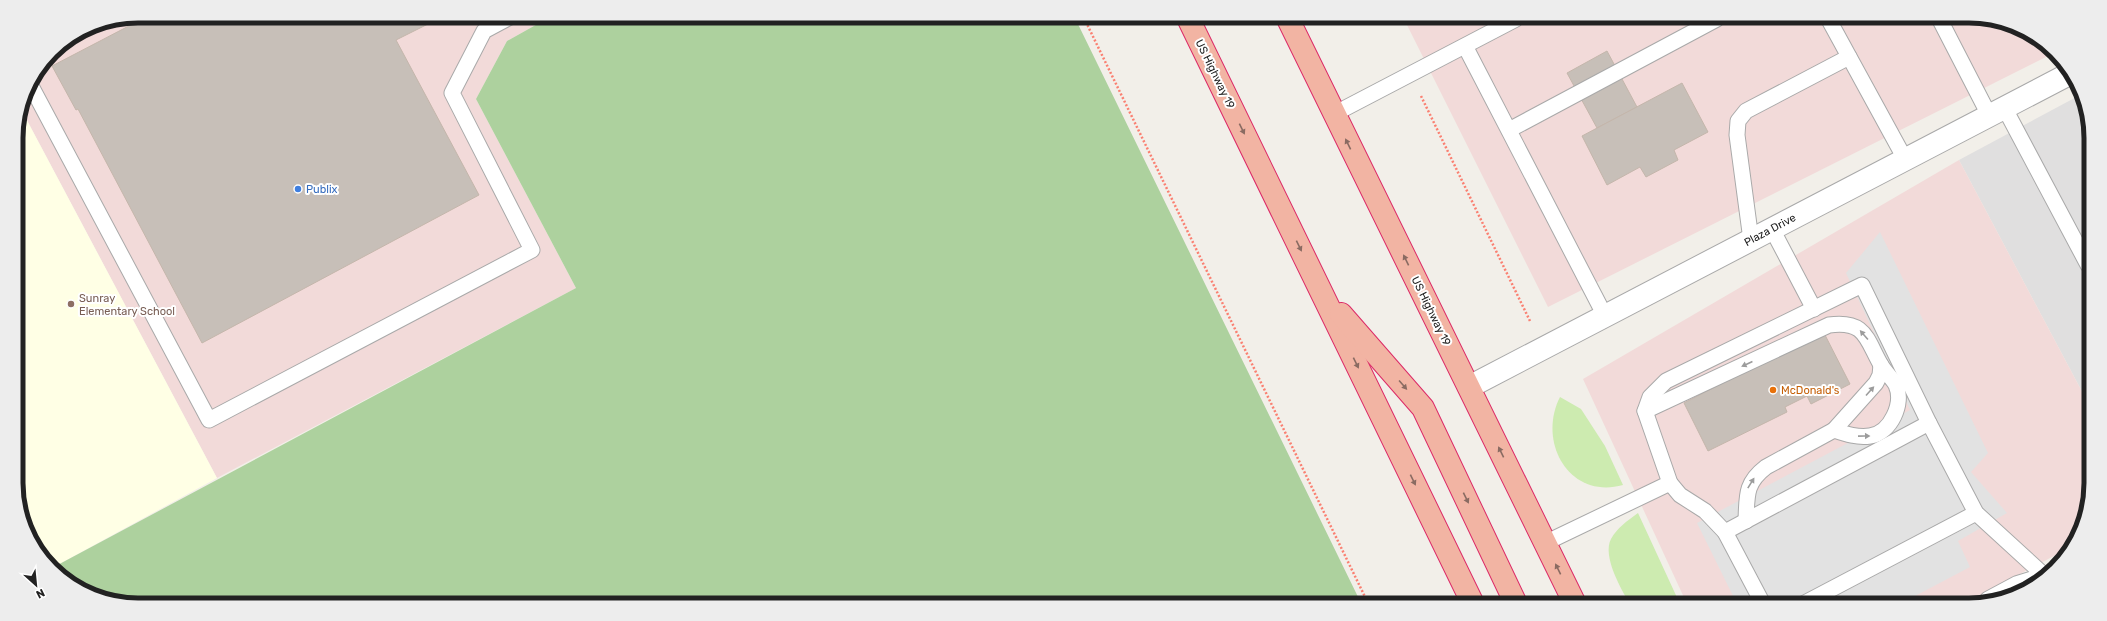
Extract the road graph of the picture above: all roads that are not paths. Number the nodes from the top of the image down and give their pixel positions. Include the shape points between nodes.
1 (488, 23) edge
2 (499, 23) edge
3 (1190, 23) edge
4 (1290, 23) edge
5 (1508, 23) edge
6 (1711, 23) edge
7 (1831, 23) edge
8 (1942, 23) edge
9 (484, 31) junction
10 (1465, 46) junction
11 (1850, 57) junction
12 (2066, 76) edge
13 (33, 91) edge
14 (1997, 111) junction
15 (1334, 114) junction
16 (1509, 130) junction
17 (1905, 159) junction
18 (1772, 229) junction
19 (1750, 240) junction
20 (2084, 258) edge
21 (1322, 292) junction
22 (1814, 310) junction
23 (1605, 316) junction
24 (1881, 365) junction
25 (1469, 387) junction
26 (1645, 412) junction
27 (1929, 423) junction
28 (1834, 430) junction
29 (1670, 483) junction
30 (1976, 513) junction
31 (1746, 521) junction
32 (1725, 532) junction
33 (1545, 543) junction
34 (2041, 572) edge
35 (1470, 598) edge
36 (1513, 598) edge
37 (1572, 598) edge
38 (1760, 598) edge
39 (1814, 598) edge

1 - 9 lane
2 - 9 lane
3 -> 21 highway, US Highway 19
4 - 15 highway, US Highway 19
5 - 10 lane
6 - 16 lane
7 - 11 lane
8 - 14 lane
9 - 13 lane via 452,93 532,250 209,420
10 - 15 lane
10 - 16 lane
11 - 17 lane
11 - 19 lane via 1746,111 1738,122 1737,135
12 - 14 street, Plaza Drive
14 - 17 street, Plaza Drive
14 - 20 lane
25 -> 15 highway, US Highway 19
16 - 23 lane
17 - 18 street, Plaza Drive
18 - 19 street, Plaza Drive
18 - 22 lane
19 - 23 street, Plaza Drive
21 -> 35 highway, US Highway 19
21 -> 36 highway via 1423,408
22 - 26 lane via 1666,381 1650,397
22 - 27 lane via 1862,286
23 - 25 street, Plaza Drive
24 -> 26 lane via 1865,334 1848,325 1829,325
28 -> 24 lane via 1876,383
28 -> 24 lane via 1859,436 1872,436 1893,420 1899,397 1896,385
33 -> 25 highway, US Highway 19
26 - 29 lane
27 - 30 lane
27 - 31 lane
31 -> 28 lane via 1747,490 1759,472
29 - 32 lane via 1680,495 1705,512
29 - 33 lane
30 - 34 lane
30 - 39 lane
31 - 32 lane
32 - 38 lane
37 -> 33 highway, US Highway 19

